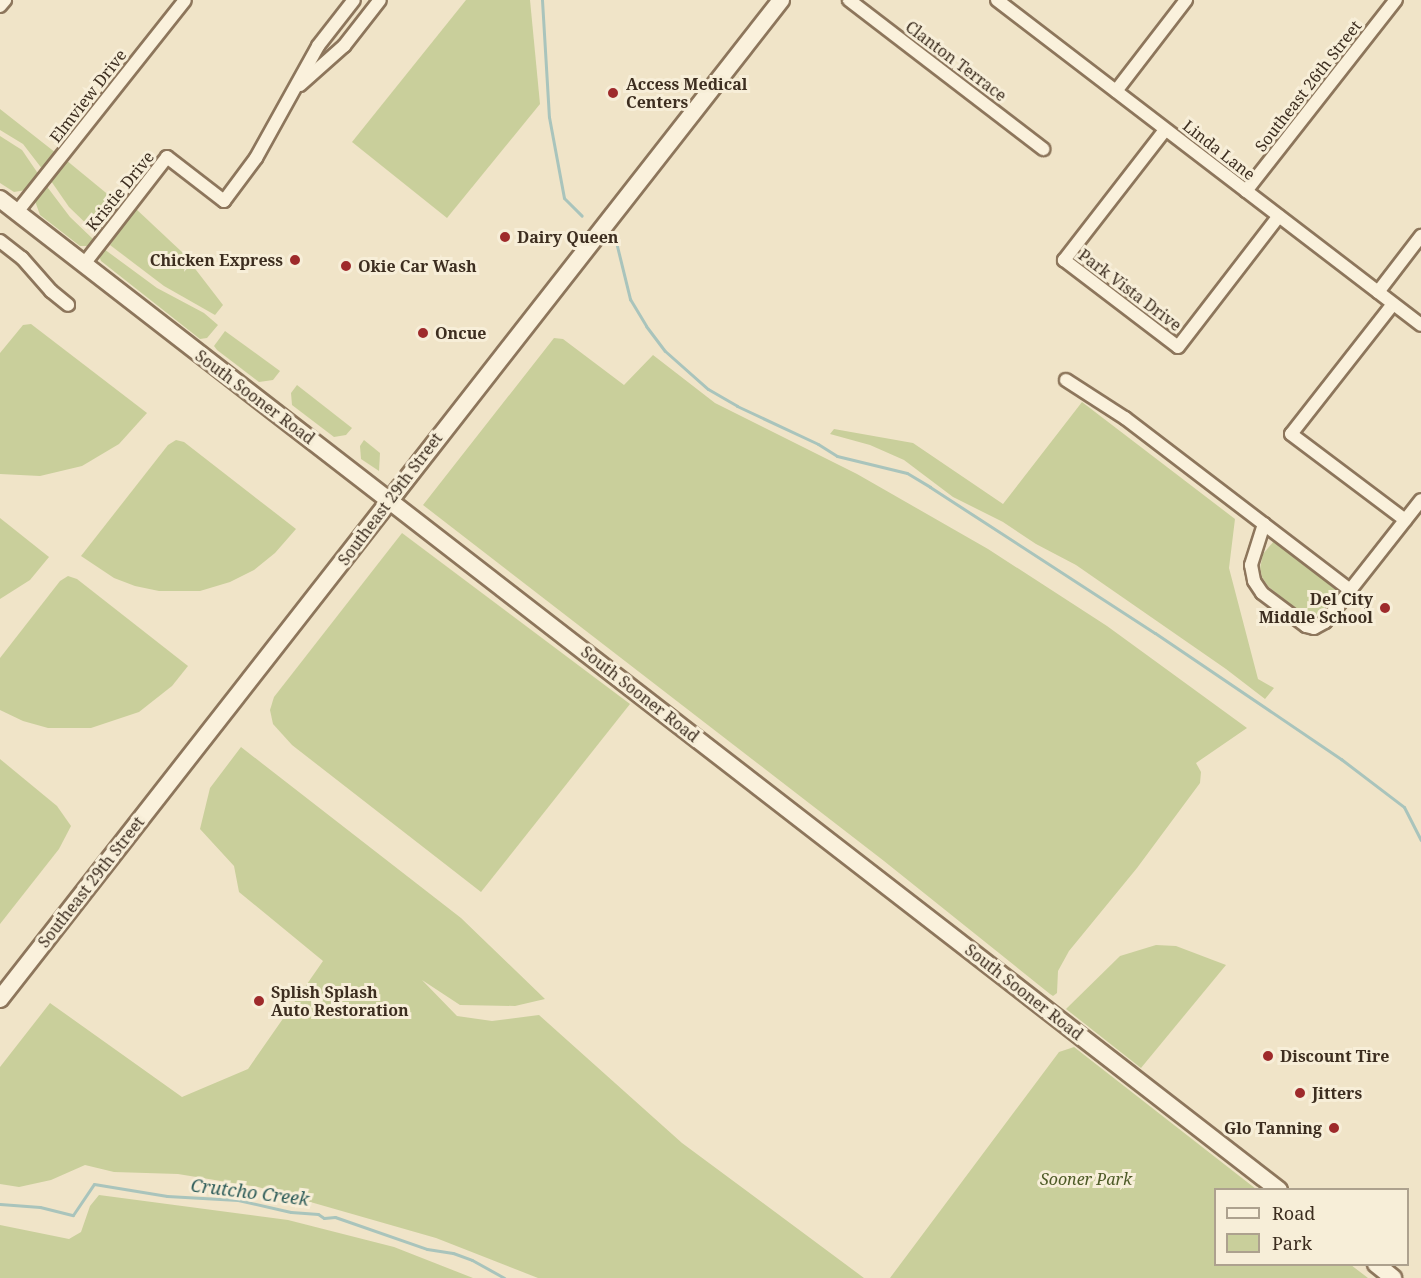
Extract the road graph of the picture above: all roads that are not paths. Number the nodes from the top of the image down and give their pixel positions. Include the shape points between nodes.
1 (5, 0) edge
2 (185, 0) edge
3 (354, 0) edge
4 (381, 0) edge
5 (781, 0) edge
6 (849, 0) edge
7 (997, 0) edge
8 (1186, 0) edge
9 (1396, 0) edge
10 (0, 6) edge
11 (295, 90) junction
12 (1116, 91) junction
13 (1166, 130) junction
14 (1044, 149) dead end
15 (1246, 191) junction
16 (0, 199) edge
17 (18, 212) junction
18 (1279, 216) junction
19 (1421, 236) edge
20 (0, 241) edge
21 (84, 264) junction
22 (1378, 291) junction
23 (1393, 304) junction
24 (68, 305) dead end
25 (1421, 325) edge
26 (1066, 380) dead end
27 (389, 500) junction
28 (1421, 500) edge
29 (1405, 520) junction
30 (1264, 524) junction
31 (1351, 591) junction
32 (0, 999) edge
33 (1276, 1188) edge
34 (1378, 1266) edge
35 (1393, 1278) edge

1 - 10 street
2 - 17 street, Elmview Drive
3 - 11 street, Kristie Drive via 318,46
4 - 11 street, Kristie Drive via 344,46
5 - 27 main road, Southeast 29th Street
6 - 14 street, Clanton Terrace
7 - 12 street, Linda Lane
8 - 12 street
9 - 15 street, Southeast 26th Street
11 - 21 street, Kristie Drive via 256,158 224,201 167,157
12 - 13 street, Linda Lane
13 - 15 street, Linda Lane
13 - 18 street, Park Vista Drive via 1064,260 1178,347
15 - 18 street, Linda Lane
16 - 17 main road, South Sooner Road
17 - 21 main road, South Sooner Road
18 - 22 street, Linda Lane
19 - 22 street
20 - 24 street
21 - 27 main road, South Sooner Road
22 - 23 street, Linda Lane
23 - 25 street, Linda Lane
23 - 29 street via 1291,434
26 - 30 street via 1125,418
27 - 32 main road, Southeast 29th Street
27 - 33 main road, South Sooner Road
28 - 29 street
29 - 31 street
30 - 31 street
30 - 31 street via 1251,565 1262,593 1314,628
34 - 35 main road

